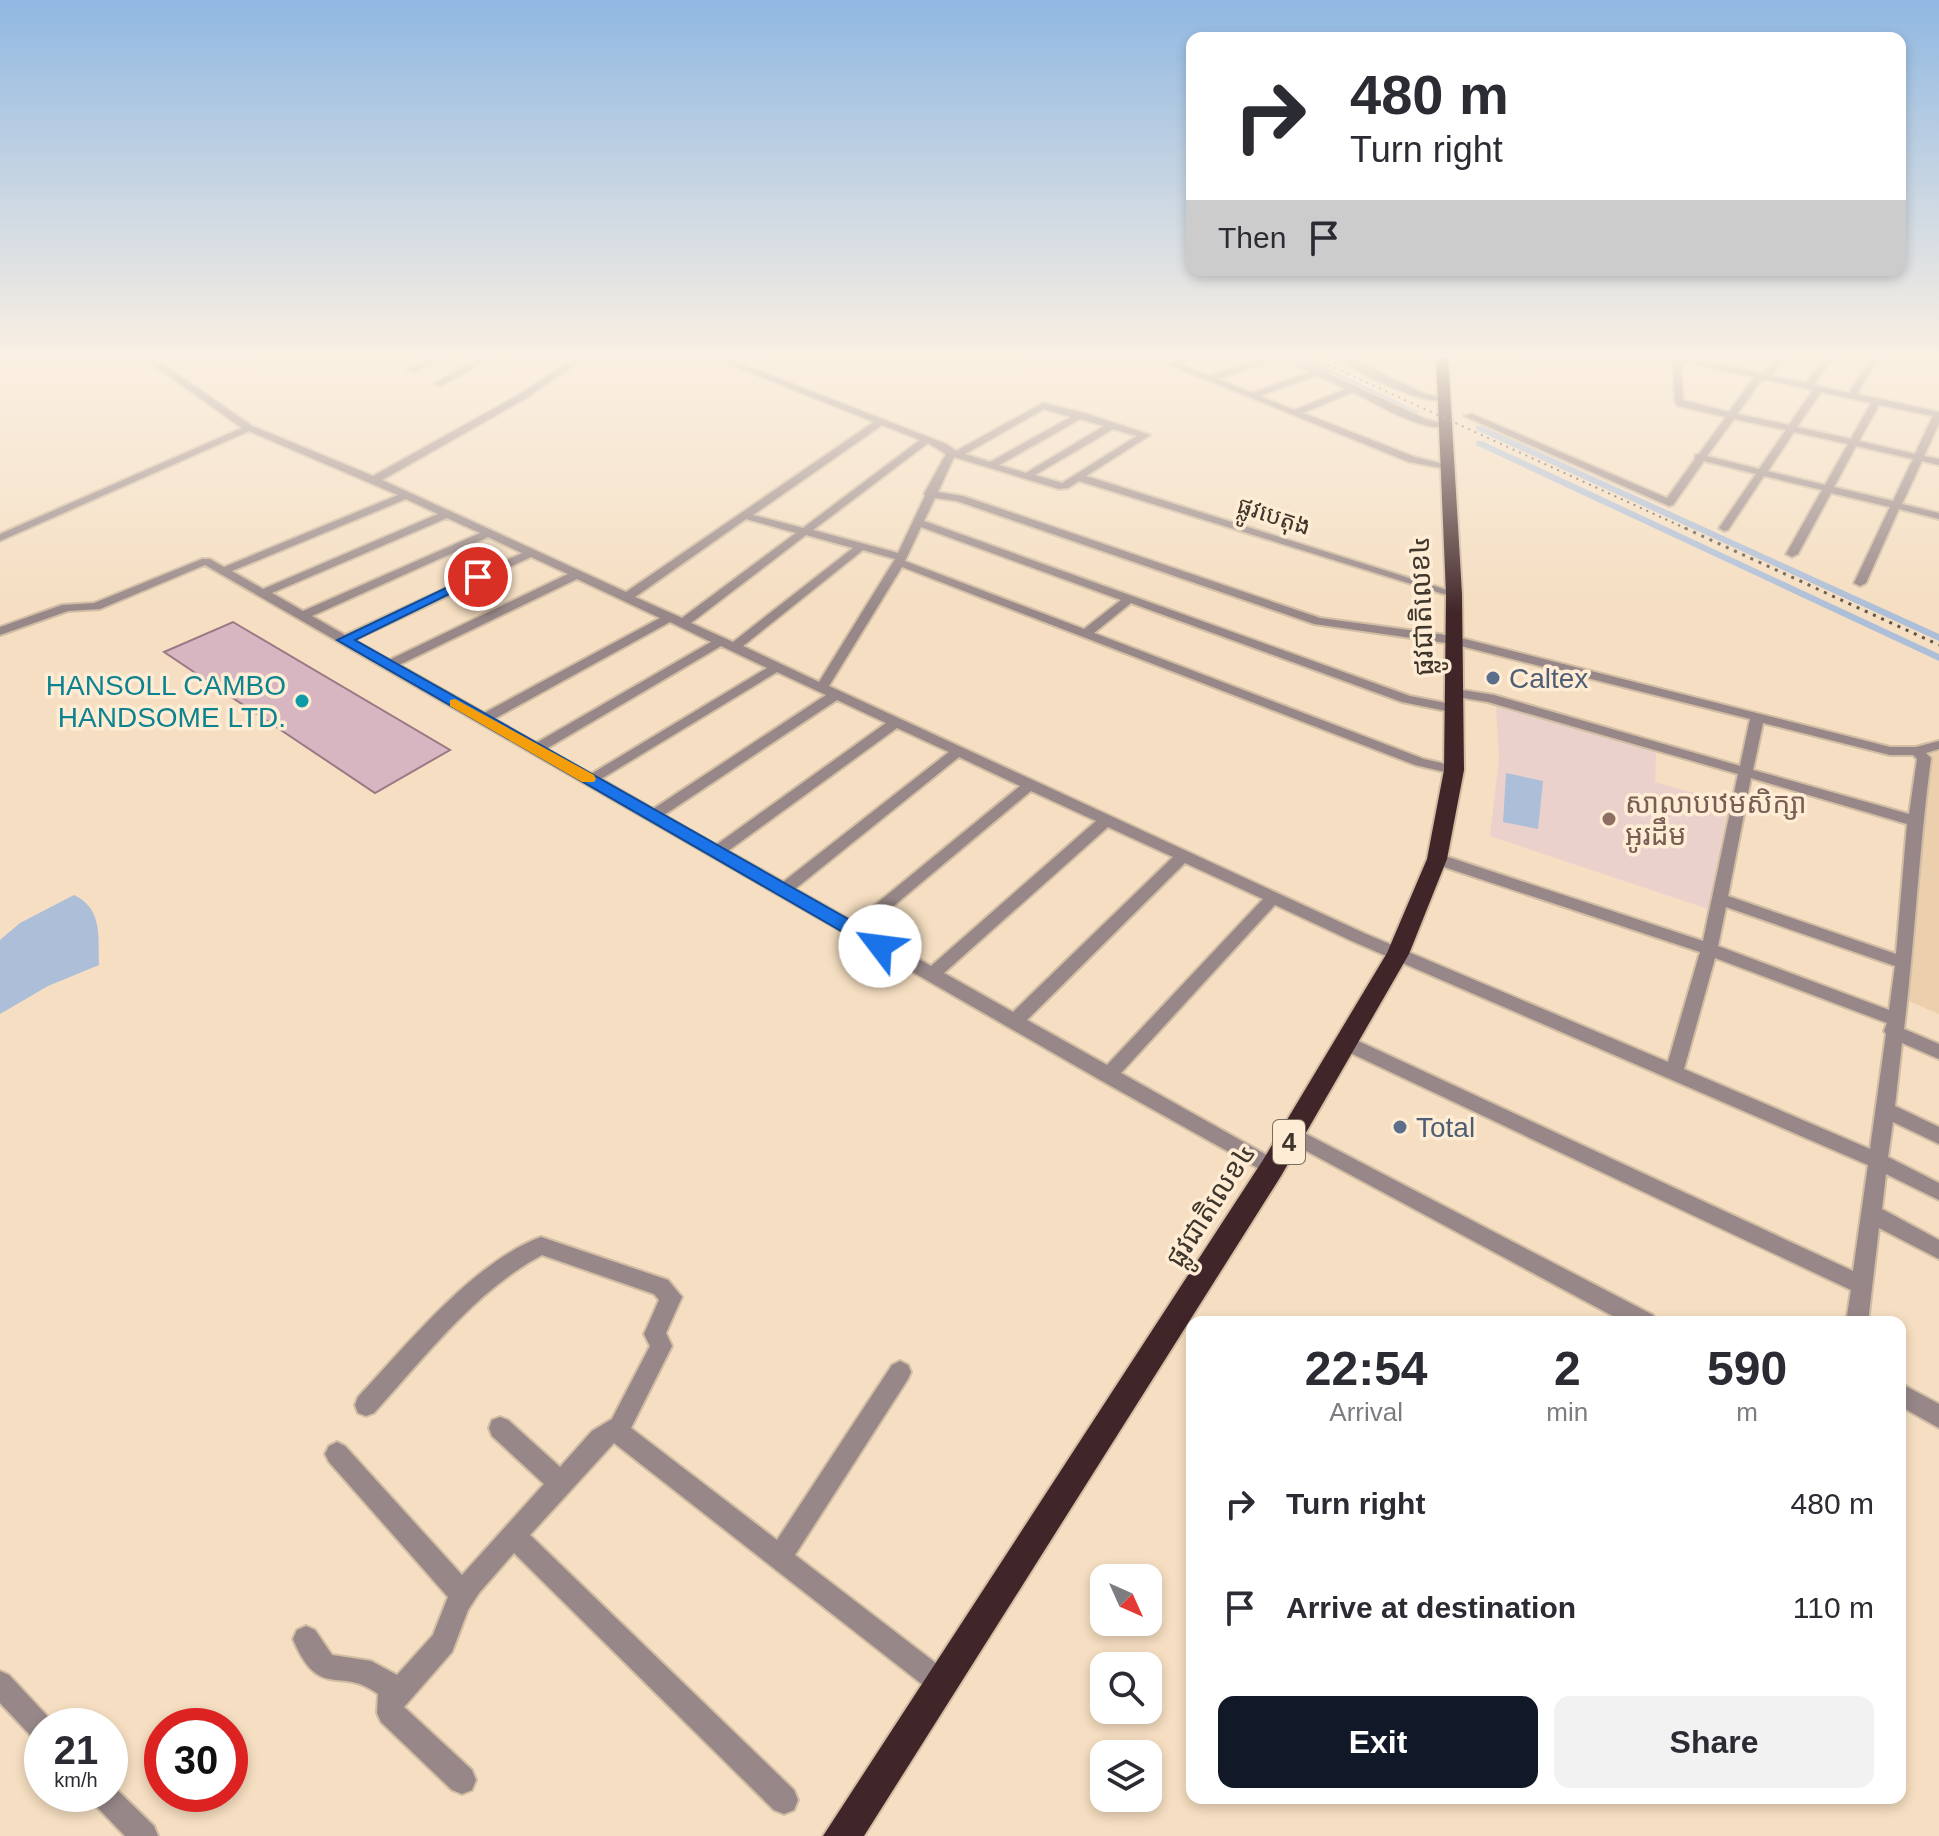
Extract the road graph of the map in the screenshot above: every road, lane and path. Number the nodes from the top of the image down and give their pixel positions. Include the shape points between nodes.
1 (218, 442) edge
2 (282, 442) edge
3 (442, 442) edge
4 (852, 442) edge
5 (924, 442) edge
6 (929, 442) edge
7 (977, 442) edge
8 (1033, 442) edge
9 (1085, 442) edge
10 (1135, 442) edge
11 (1367, 442) edge
12 (1452, 442) edge
13 (1511, 442) edge
14 (1709, 442) edge
15 (1784, 442) edge
16 (1847, 442) edge
17 (1926, 442) edge
18 (1853, 443) junction
19 (954, 454) junction
20 (1698, 457) junction
21 (1918, 457) junction
22 (1939, 462) edge
23 (991, 465) junction
24 (1447, 466) junction
25 (1763, 473) junction
26 (1027, 476) junction
27 (1081, 478) junction
28 (374, 480) junction
29 (1828, 489) junction
30 (929, 494) junction
31 (407, 495) junction
32 (1895, 506) junction
33 (447, 514) junction
34 (746, 516) junction
35 (1939, 516) edge
36 (917, 522) junction
37 (1724, 528) dead end
38 (806, 532) junction
39 (489, 533) junction
40 (0, 538) edge
41 (861, 547) junction
42 (531, 553) junction
43 (1792, 554) dead end
44 (900, 560) junction
45 (223, 571) junction
46 (578, 574) junction
47 (1860, 583) dead end
48 (263, 593) junction
49 (1454, 594) junction
50 (627, 597) junction
51 (1128, 600) junction
52 (303, 616) junction
53 (677, 620) junction
54 (0, 631) edge
55 (1087, 632) junction
56 (344, 640) junction
57 (1453, 640) junction
58 (728, 644) junction
59 (389, 665) junction
60 (777, 667) junction
61 (822, 688) junction
62 (837, 694) junction
63 (1456, 701) junction
64 (1757, 717) junction
65 (484, 719) junction
66 (897, 722) junction
67 (1939, 745) edge
68 (536, 749) junction
69 (959, 751) junction
70 (1916, 751) junction
71 (1454, 770) junction
72 (1747, 774) junction
73 (590, 780) junction
74 (1031, 784) junction
75 (653, 816) junction
76 (1107, 820) junction
77 (1915, 821) junction
78 (716, 852) junction
79 (1184, 855) junction
80 (1437, 859) junction
81 (783, 890) junction
82 (1274, 897) junction
83 (1720, 899) junction
84 (854, 931) junction
85 (1709, 949) junction
86 (1398, 954) junction
87 (1904, 963) junction
88 (932, 975) junction
89 (1014, 1022) junction
90 (1894, 1025) junction
91 (1348, 1044) junction
92 (1939, 1052) edge
93 (1674, 1072) junction
94 (1108, 1076) junction
95 (1885, 1110) junction
96 (1293, 1135) junction
97 (1939, 1136) edge
98 (1877, 1160) junction
99 (1272, 1168) junction
100 (1939, 1192) edge
101 (1872, 1214) junction
102 (1939, 1250) edge
103 (1862, 1285) junction
104 (1634, 1316) edge
105 (1858, 1316) edge
106 (900, 1372) dead end
107 (1906, 1398) edge
108 (366, 1405) dead end
109 (1939, 1417) edge
110 (500, 1428) dead end
111 (617, 1432) junction
112 (337, 1454) dead end
113 (560, 1483) junction
114 (515, 1537) junction
115 (779, 1558) junction
116 (463, 1595) junction
117 (306, 1639) dead end
118 (941, 1683) junction
119 (0, 1684) edge
120 (399, 1694) junction
121 (24, 1710) edge
122 (462, 1780) dead end
123 (784, 1800) dead end
124 (121, 1812) edge
125 (144, 1836) edge
126 (842, 1836) edge

1 - 40 street
2 - 28 street
3 - 28 street
4 - 34 street
5 - 38 street
6 - 19 street
7 - 19 street
8 - 23 street
9 - 26 street
10 - 27 street
11 - 24 street via 1413,460
12 - 24 highway, ផ្លូវជាតិលេខ៤ / 4
13 - 20 street via 1663,502 1671,501
14 - 20 street
15 - 25 street
16 - 18 street
17 - 21 street
18 - 21 street
18 - 29 street
19 - 23 street
19 - 30 street
20 - 25 street
21 - 22 street
21 - 32 street
23 - 26 street
24 - 49 highway, ផ្លូវជាតិលេខ៤ / 4
25 - 29 street
25 - 37 street
26 - 27 street via 1064,486
27 - 49 street, ផ្លូវបេតុង
28 - 31 street
29 - 32 street
29 - 43 street
30 - 36 street
30 - 57 street via 959,498 1318,621
31 - 33 street
31 - 45 street
32 - 35 street
32 - 47 street
33 - 39 street
33 - 48 street
34 - 38 street
34 - 50 street
36 - 44 street
36 - 51 street
38 - 41 street
38 - 53 street
39 - 42 street
39 - 52 street
41 - 44 street
41 - 58 street
42 - 46 street
42 - 56 street
44 - 55 street
44 - 61 street
45 - 48 street
45 - 54 street via 206,561 96,606 66,608
46 - 50 street
46 - 59 street
48 - 52 street
49 - 57 highway, ផ្លូវជាតិលេខ៤ / 4
50 - 53 street
51 - 55 street
51 - 63 street via 1407,699
52 - 56 street
53 - 58 street
53 - 65 street
55 - 71 street via 1420,762
56 - 59 street
57 - 63 highway, ផ្លូវជាតិលេខ៤ / 4
57 - 64 street
58 - 60 street
58 - 68 street
59 - 65 street
60 - 61 street
60 - 73 street
61 - 62 street
62 - 66 street
62 - 75 street
63 - 71 highway, ផ្លូវជាតិលេខ៤ / 4
63 - 72 street via 1489,698
64 - 70 street via 1890,751
64 - 72 street
65 - 68 street
66 - 69 street
66 - 78 street
67 - 70 street
68 - 73 street
69 - 74 street
69 - 81 street
70 - 77 street via 1924,758
71 - 80 highway, ផ្លូវជាតិលេខ៤ / 4
72 - 77 street
72 - 83 street
73 - 75 street
74 - 76 street
74 - 84 street
75 - 78 street
76 - 79 street
76 - 88 street
77 - 87 street
78 - 81 street
79 - 82 street
79 - 89 street
80 - 85 street
80 - 86 highway, ផ្លូវជាតិលេខ៤ / 4
81 - 84 street
82 - 86 street
82 - 94 street
83 - 85 street
83 - 87 street
84 - 88 street
85 - 90 street
85 - 93 street
86 - 91 highway, ផ្លូវជាតិលេខ៤ / 4
86 - 93 street
87 - 90 street
88 - 89 street
89 - 94 street
90 - 92 street
90 - 95 street
91 - 96 highway, ផ្លូវជាតិលេខ៤ / 4
91 - 103 street
93 - 98 street
94 - 99 street
95 - 97 street
95 - 98 street
96 - 99 highway, ផ្លូវជាតិលេខ៤ / 4
96 - 104 street
98 - 100 street
98 - 101 street
99 - 118 highway, ផ្លូវជាតិលេខ៤ / 4
101 - 102 street
101 - 103 street
103 - 105 street
106 - 115 street
107 - 109 street
108 - 111 street via 448,1319 516,1260 541,1246 661,1287 671,1297 655,1334 661,1346
110 - 113 street
111 - 113 street via 608,1431
111 - 115 street
112 - 116 street
113 - 114 street
114 - 116 street
114 - 123 street
115 - 118 street
116 - 120 street via 443,1643
117 - 120 street via 314,1659 334,1671 366,1673
118 - 126 highway, ផ្លូវជាតិលេខ៤ / 4
119 - 121 street
120 - 122 street via 390,1703 390,1713
124 - 125 street

